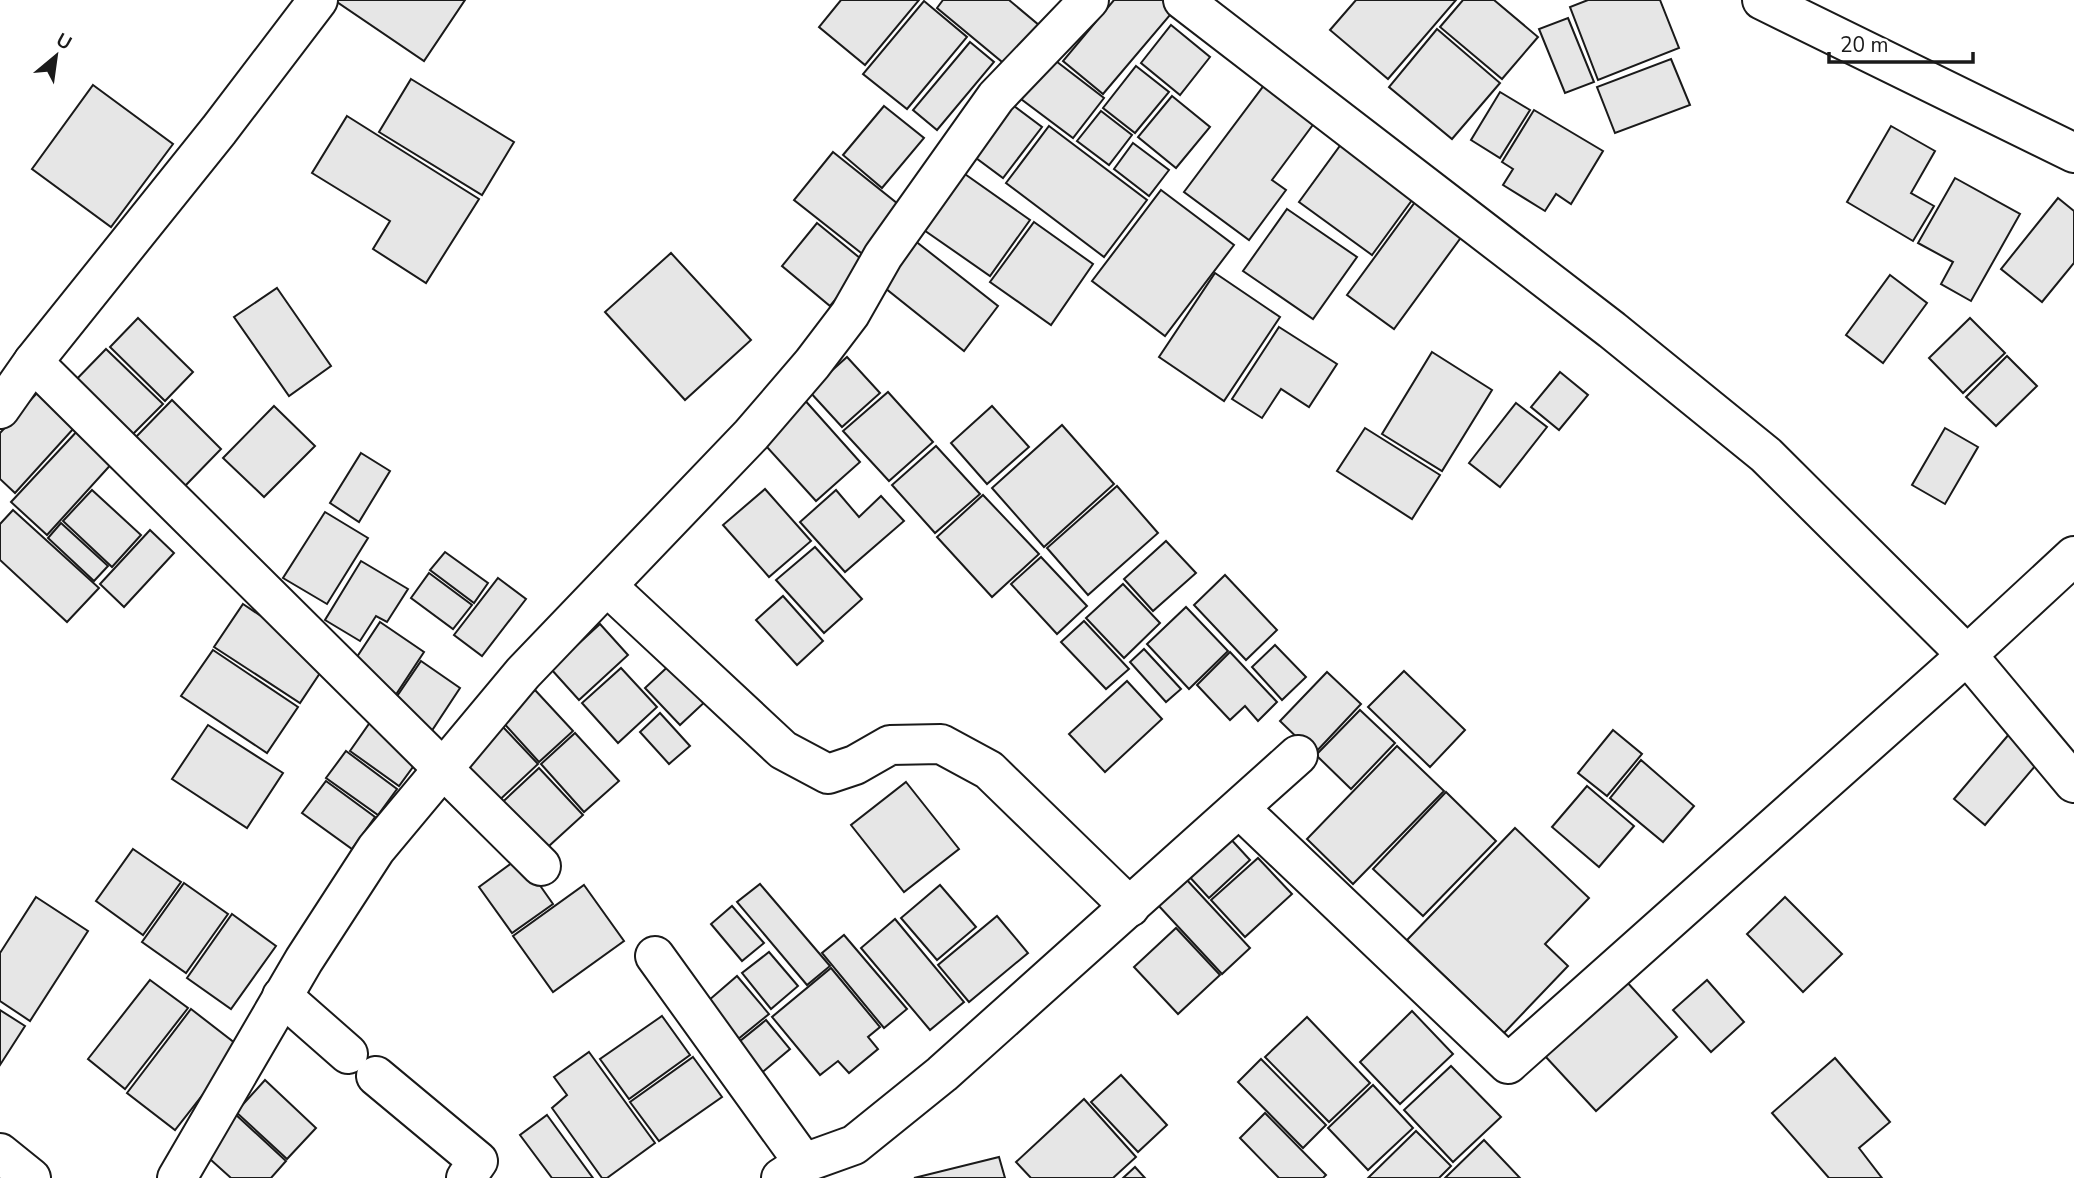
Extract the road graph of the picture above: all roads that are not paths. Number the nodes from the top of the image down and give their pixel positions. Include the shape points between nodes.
1 (318, 0) edge
2 (1089, 0) edge
3 (1183, 0) edge
4 (1762, 0) edge
5 (2074, 152) edge
6 (33, 362) junction
7 (0, 409) edge
8 (2074, 556) edge
9 (607, 586) junction
10 (1967, 655) junction
11 (1298, 755) dead end
12 (442, 767) junction
13 (2074, 783) edge
14 (1240, 809) junction
15 (541, 866) dead end
16 (1129, 907) junction
17 (655, 956) dead end
18 (282, 996) junction
19 (0, 1153) edge
20 (793, 1170) edge
21 (31, 1178) edge
22 (177, 1178) edge
23 (466, 1178) edge

1 - 6 street
2 - 9 street via 996,97 812,364
3 - 10 street via 1612,330 1766,455
4 - 5 street
6 - 7 street
6 - 12 street
8 - 10 street
9 - 12 street
9 - 16 street via 783,750 828,774 890,745 941,744 989,770
10 - 13 street
10 - 14 street via 1508,1064
11 - 14 street
12 - 15 street
12 - 18 street via 376,849
14 - 16 street
16 - 20 street via 942,1074 854,1145
17 - 20 street
18 - 22 street
18 - 23 street via 478,1161
19 - 21 street

